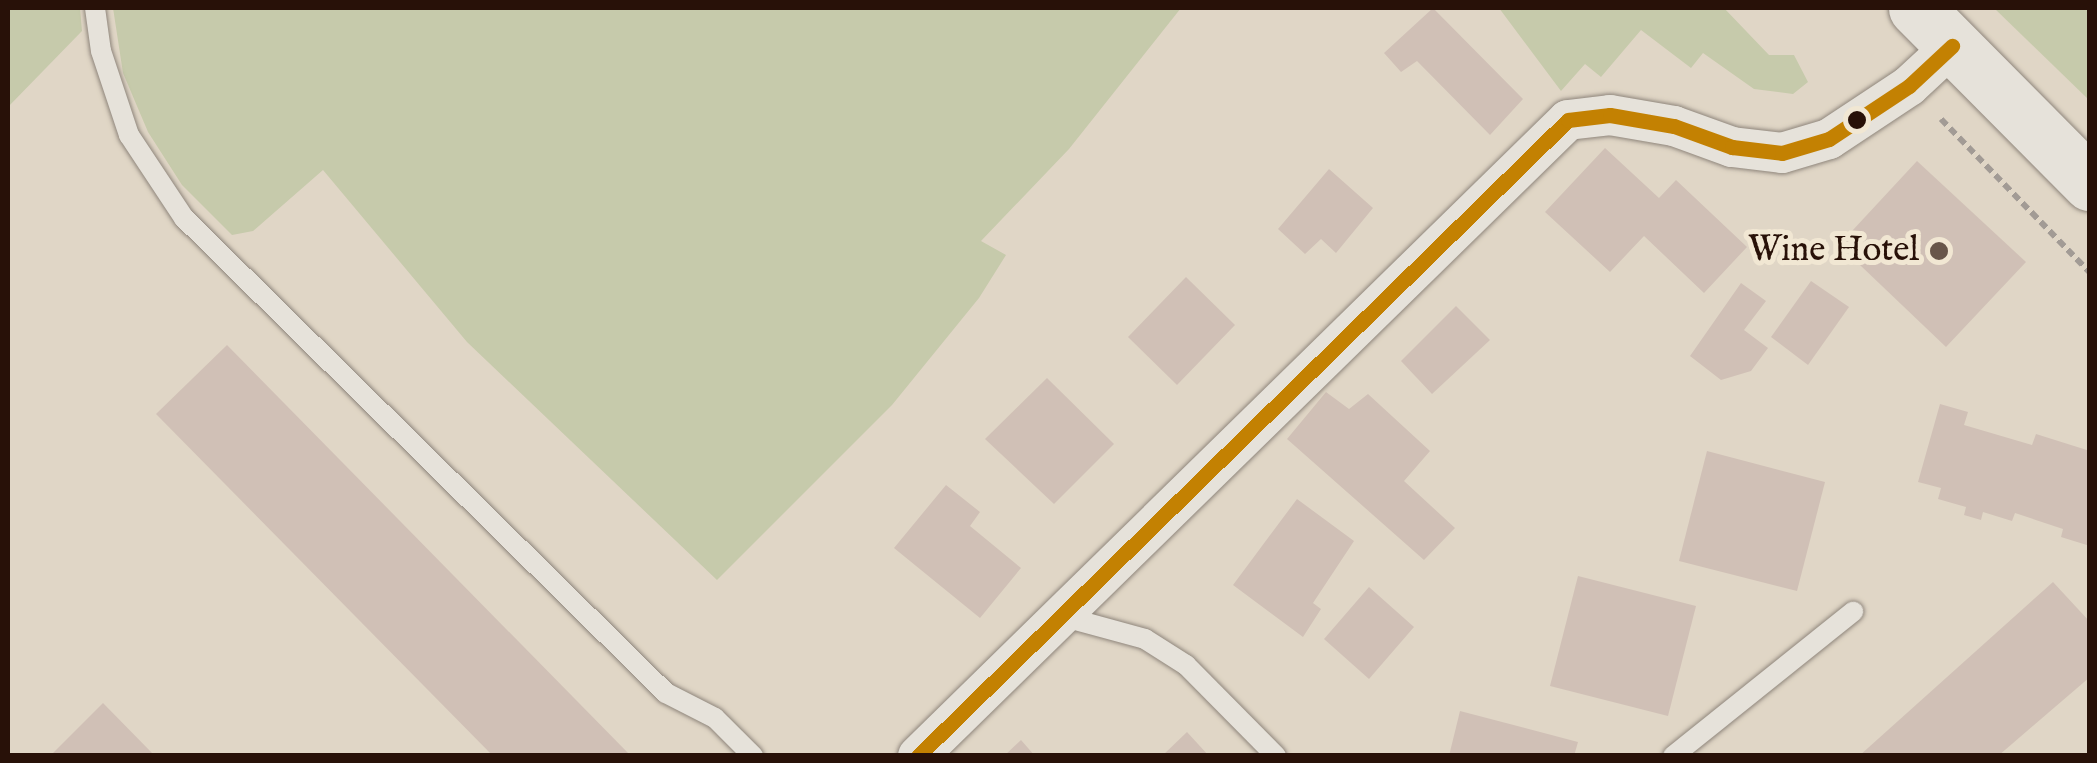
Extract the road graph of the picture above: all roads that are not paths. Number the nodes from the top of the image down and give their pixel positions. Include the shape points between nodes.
1 (95, 8) edge
2 (1934, 27) edge
3 (2090, 183) edge
4 (1853, 612) dead end
5 (1059, 615) junction
6 (754, 756) edge
7 (918, 756) edge
8 (1276, 756) edge
9 (1673, 756) edge

1 - 6 lane via 129,135 184,218 666,693 714,718
2 - 3 main road
2 - 5 street via 1909,86 1829,139 1782,152 1732,147 1674,126 1610,114 1568,120
4 - 9 lane
5 - 7 street
5 - 8 lane via 1145,639 1186,665

